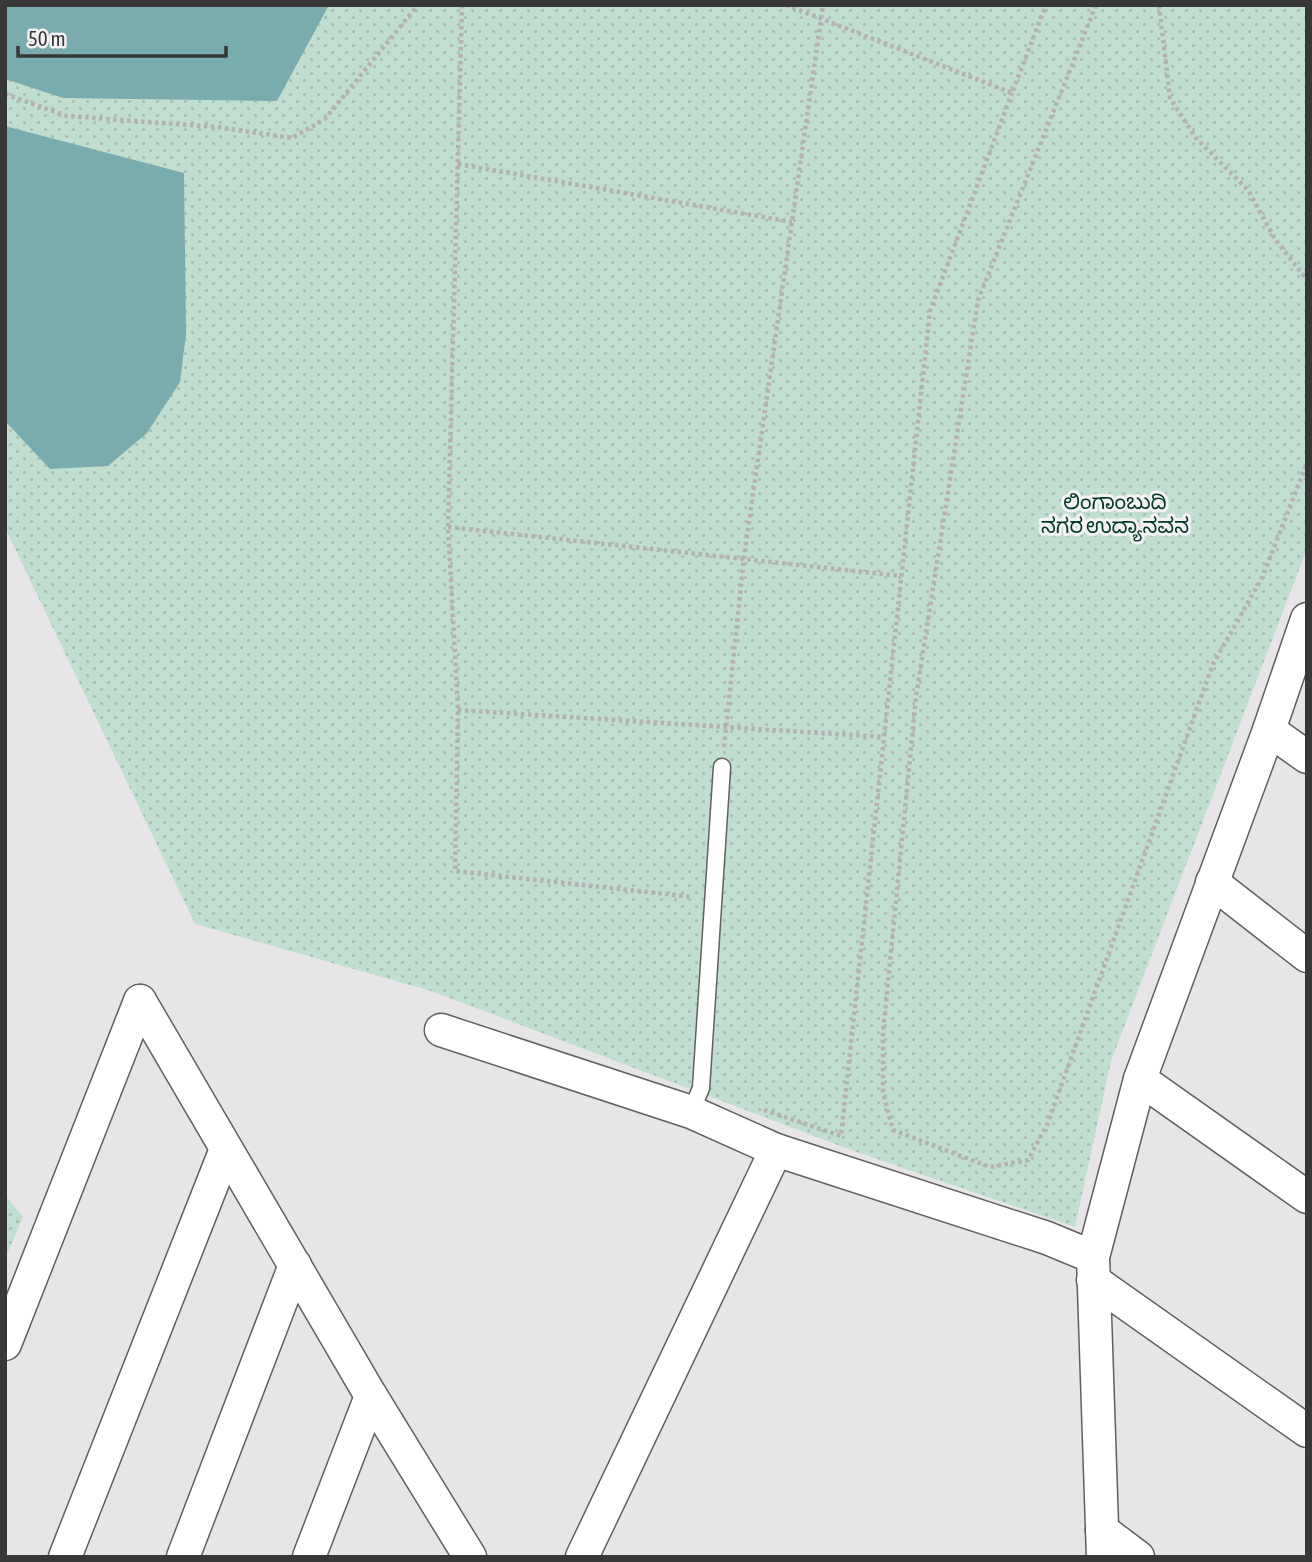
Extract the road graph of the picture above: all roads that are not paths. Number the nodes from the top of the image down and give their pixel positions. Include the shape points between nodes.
1 (1307, 619) edge
2 (1269, 730) junction
3 (1307, 757) edge
4 (722, 767) road end
5 (1212, 882) junction
6 (1307, 956) edge
7 (441, 1030) dead end
8 (1140, 1079) junction
9 (691, 1112) junction
10 (226, 1149) junction
11 (776, 1150) junction
12 (1307, 1197) edge
13 (295, 1265) junction
14 (1093, 1269) junction
15 (5, 1344) edge
16 (371, 1396) junction
17 (1307, 1431) edge
18 (1102, 1544) edge
19 (459, 1550) edge
20 (65, 1557) edge
21 (183, 1557) edge
22 (309, 1557) edge
23 (582, 1557) edge
24 (1138, 1557) edge

1 - 2 street
2 - 3 street
2 - 5 street
4 - 9 lane via 701,1088
5 - 6 street
5 - 8 street
7 - 9 street
8 - 12 street
8 - 14 street
9 - 11 street
10 - 13 street
10 - 15 street via 140,1000
10 - 20 street
11 - 14 street via 1047,1238
11 - 23 street
13 - 16 street
13 - 21 street
14 - 17 street
14 - 18 street
16 - 19 street
16 - 22 street
18 - 24 street

